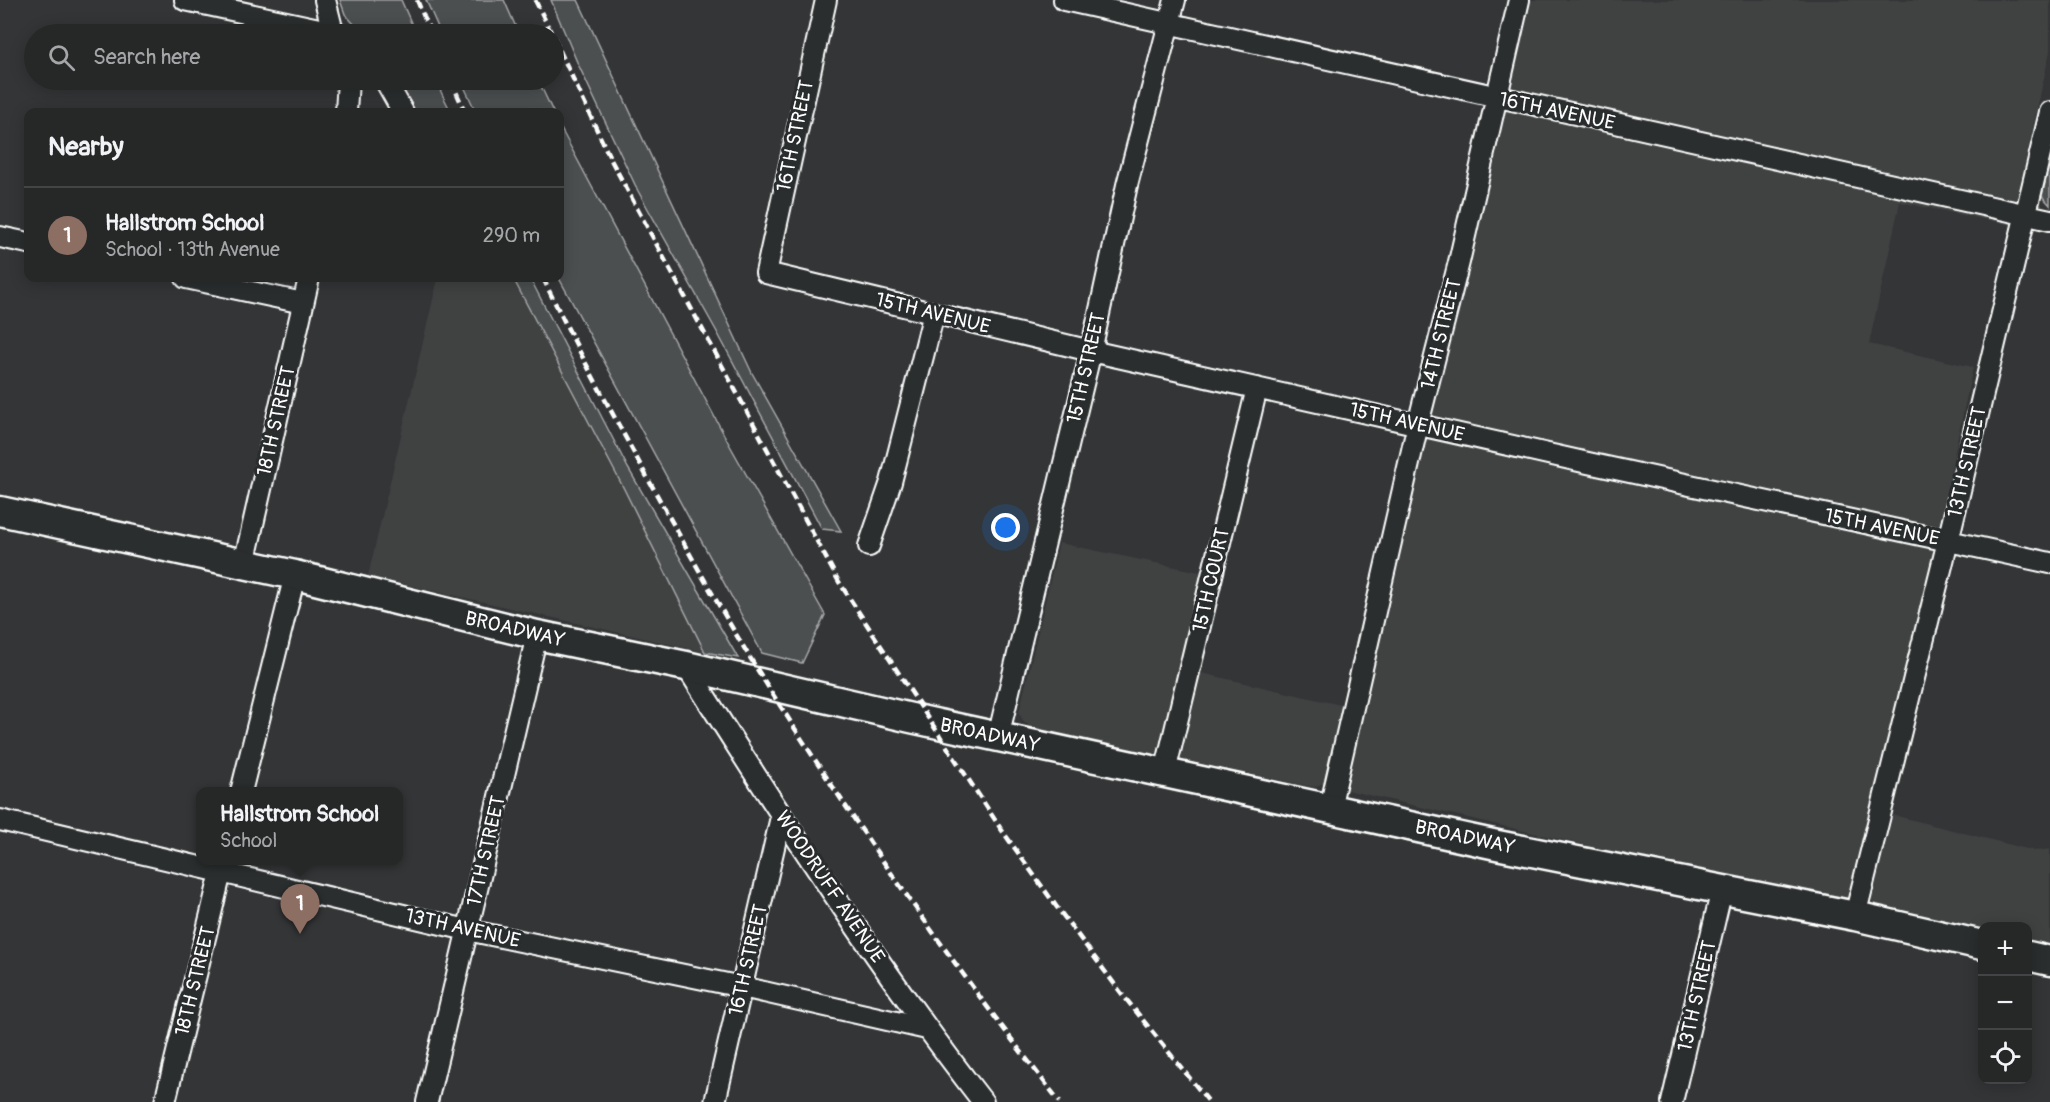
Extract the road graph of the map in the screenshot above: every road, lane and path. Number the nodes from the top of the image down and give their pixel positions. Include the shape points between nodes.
1 (185, 0) edge
2 (325, 0) edge
3 (826, 0) edge
4 (1064, 0) edge
5 (1175, 0) edge
6 (1519, 0) edge
7 (291, 24) edge
8 (332, 24) edge
9 (1169, 24) junction
10 (347, 90) edge
11 (391, 90) edge
12 (1496, 97) junction
13 (346, 108) edge
14 (401, 108) edge
15 (2050, 112) edge
16 (2026, 215) junction
17 (2050, 220) edge
18 (0, 237) edge
19 (24, 242) edge
20 (766, 273) joint
21 (205, 282) edge
22 (308, 282) edge
23 (303, 303) junction
24 (934, 313) junction
25 (1091, 351) junction
26 (1257, 388) junction
27 (1418, 424) junction
28 (0, 511) edge
29 (1948, 541) junction
30 (869, 546) dead end
31 (2050, 563) edge
32 (244, 564) junction
33 (296, 575) junction
34 (537, 635) junction
35 (686, 666) junction
36 (998, 737) junction
37 (1165, 772) junction
38 (241, 787) edge
39 (1330, 808) junction
40 (781, 817) junction
41 (0, 820) edge
42 (196, 860) edge
43 (223, 866) edge
44 (1722, 889) junction
45 (1855, 916) junction
46 (467, 930) junction
47 (1978, 944) edge
48 (2032, 957) edge
49 (2050, 961) edge
50 (741, 987) junction
51 (927, 1029) junction
52 (165, 1102) edge
53 (427, 1102) edge
54 (715, 1102) edge
55 (983, 1102) edge
56 (1672, 1102) edge

1 - 7 street
2 - 8 street
3 - 20 street, 16TH STREET
4 - 9 street, 16TH AVENUE
5 - 9 street, 15TH STREET
6 - 12 street, 14TH STREET
9 - 12 street, 16TH AVENUE
9 - 25 street, 15TH STREET via 1127,186
10 - 13 street
11 - 14 street
12 - 16 street, 16TH AVENUE
12 - 27 street, 14TH STREET
15 - 16 street, 13TH STREET
16 - 17 street, 16TH AVENUE
16 - 29 street, 13TH STREET
18 - 19 street
20 - 24 street, 15TH AVENUE
21 - 23 street
22 - 23 street, 18TH STREET
23 - 32 street, 18TH STREET
24 - 25 street, 15TH AVENUE
24 - 30 street via 891,482
25 - 26 street, 15TH AVENUE
25 - 36 street, 15TH STREET
26 - 27 street, 15TH AVENUE
26 - 37 street, 15TH COURT
27 - 29 street, 15TH AVENUE
27 - 39 street, 14TH STREET
28 - 32 main road, BROADWAY
29 - 31 street, 15TH AVENUE
29 - 45 street, 13TH STREET
32 - 33 main road, BROADWAY
33 - 34 main road, BROADWAY
33 - 38 street
34 - 35 main road, BROADWAY
34 - 46 street, 17TH STREET
35 - 36 main road, BROADWAY
35 - 40 street, WOODRUFF AVENUE
36 - 37 main road, BROADWAY
37 - 39 main road, BROADWAY
39 - 44 main road, BROADWAY
40 - 50 street, 16TH STREET
40 - 51 street, WOODRUFF AVENUE
41 - 42 street, 13TH AVENUE
43 - 46 street, 13TH AVENUE
43 - 52 street, 18TH STREET
44 - 45 main road, BROADWAY
44 - 56 street, 13TH STREET
45 - 47 main road, BROADWAY
46 - 50 street, 13TH AVENUE
46 - 53 street, 17TH STREET
48 - 49 main road
50 - 51 street, 13TH AVENUE
50 - 54 street, 16TH STREET
51 - 55 street, WOODRUFF AVENUE

